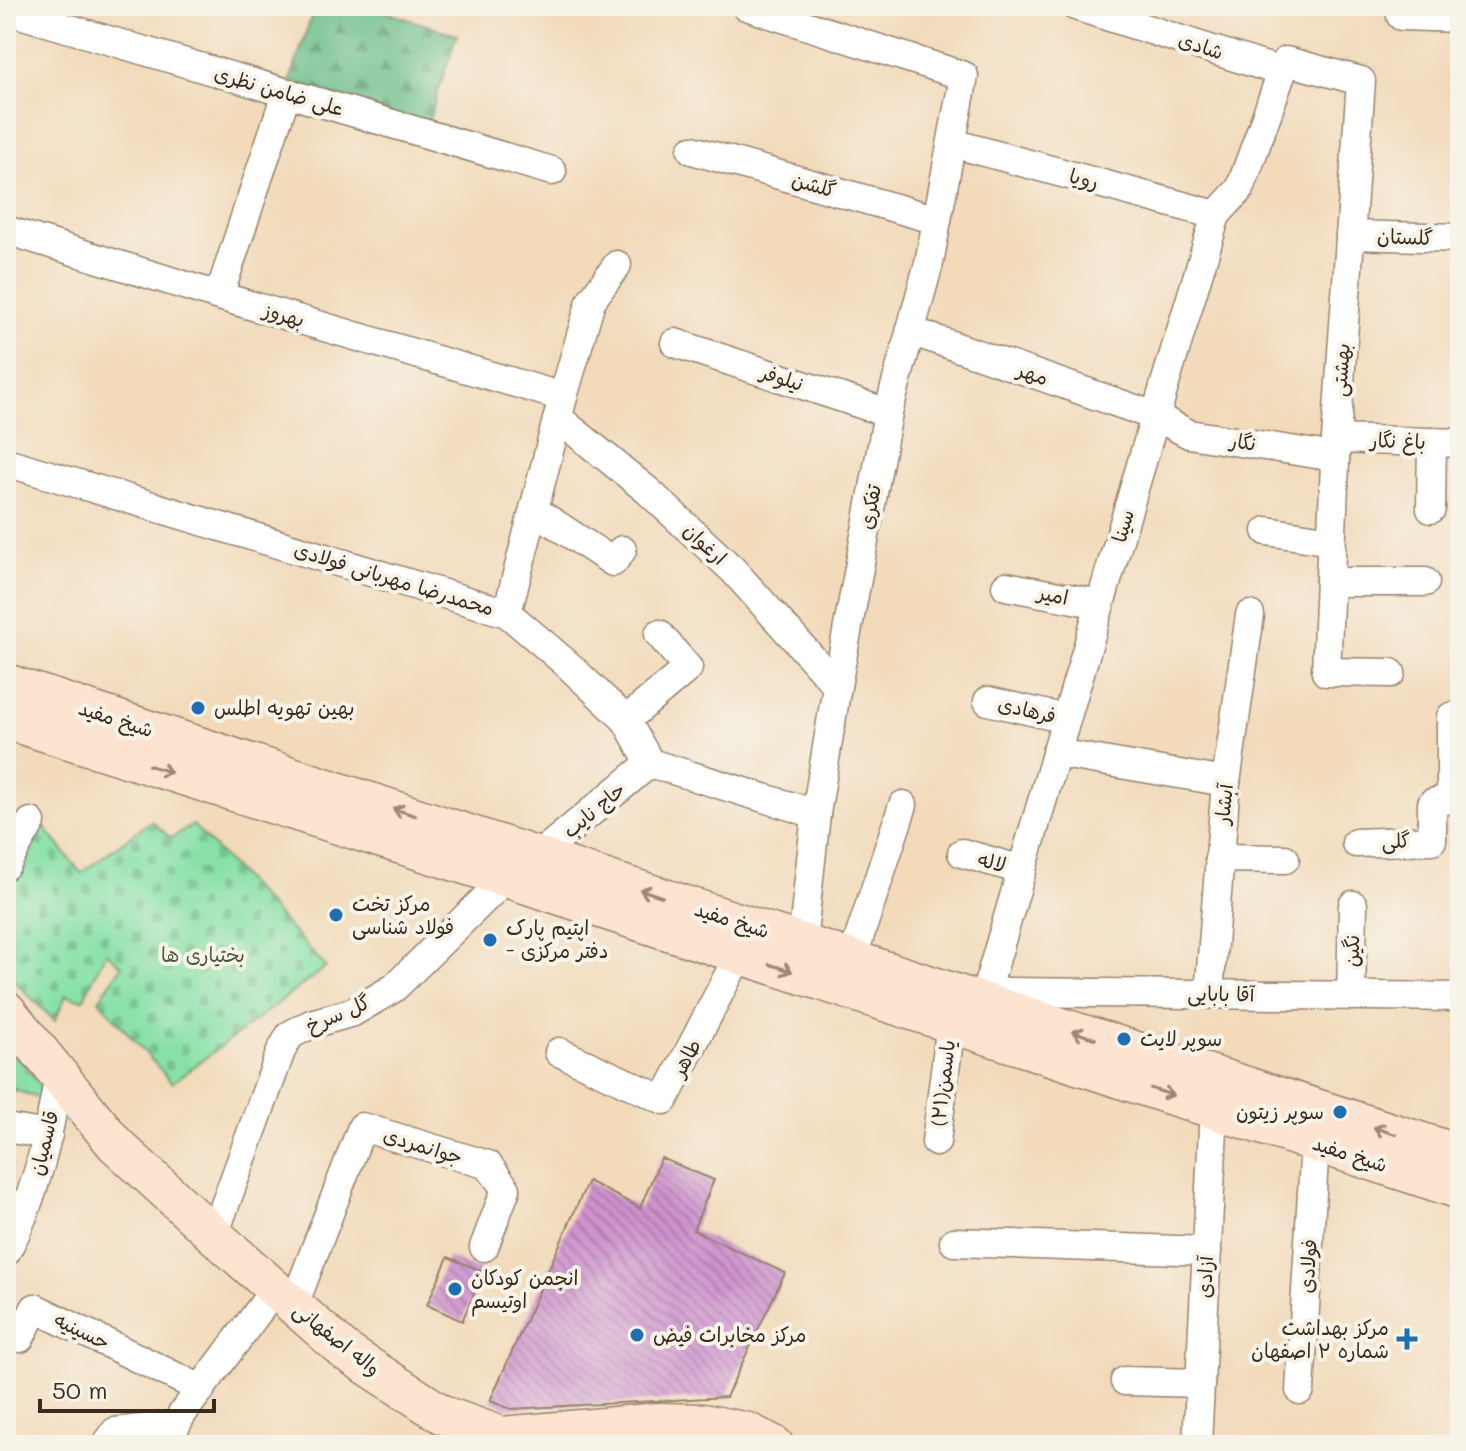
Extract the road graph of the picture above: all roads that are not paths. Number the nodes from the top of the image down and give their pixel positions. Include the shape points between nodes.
1 (746, 6) edge
2 (1075, 6) edge
3 (6, 10) edge
4 (1401, 16) dead end
5 (1460, 18) edge
6 (1284, 67) junction
7 (286, 94) junction
8 (952, 143) junction
9 (692, 150) dead end
10 (552, 171) dead end
11 (1216, 215) junction
12 (937, 220) junction
13 (6, 230) edge
14 (1350, 235) junction
15 (1460, 238) edge
16 (617, 265) dead end
17 (219, 296) junction
18 (911, 331) junction
19 (675, 343) dead end
20 (561, 408) junction
21 (888, 413) junction
22 (1155, 416) junction
23 (1432, 442) junction
24 (1460, 443) edge
25 (1335, 448) junction
26 (6, 462) edge
27 (1431, 509) dead end
28 (534, 510) junction
29 (1267, 531) dead end
30 (1331, 541) junction
31 (622, 550) dead end
32 (1330, 582) junction
33 (1425, 582) dead end
34 (1006, 586) dead end
35 (1100, 604) junction
36 (507, 613) junction
37 (1250, 615) dead end
38 (659, 634) dead end
39 (1391, 673) dead end
40 (6, 683) edge
41 (837, 686) junction
42 (988, 701) dead end
43 (1460, 717) edge
44 (1066, 719) junction
45 (6, 720) edge
46 (626, 720) junction
47 (69, 722) junction
48 (126, 740) junction
49 (1056, 753) junction
50 (650, 763) junction
51 (1226, 782) junction
52 (903, 805) dead end
53 (816, 814) junction
54 (31, 822) dead end
55 (1356, 843) dead end
56 (962, 853) dead end
57 (538, 856) junction
58 (1219, 858) junction
59 (1285, 859) dead end
60 (6, 865) edge
61 (1022, 870) junction
62 (506, 878) junction
63 (1353, 905) dead end
64 (802, 943) junction
65 (739, 955) junction
66 (852, 959) junction
67 (1209, 994) junction
68 (1351, 996) junction
69 (1460, 997) edge
70 (983, 1002) junction
71 (6, 1010) edge
72 (951, 1023) junction
73 (559, 1052) dead end
74 (59, 1076) junction
75 (1214, 1109) junction
76 (6, 1128) edge
77 (48, 1135) junction
78 (936, 1142) dead end
79 (1315, 1143) junction
80 (1434, 1158) edge
81 (1460, 1190) edge
82 (15, 1212) edge
83 (214, 1235) junction
84 (954, 1242) dead end
85 (484, 1247) dead end
86 (1207, 1251) junction
87 (6, 1252) edge
88 (284, 1297) junction
89 (20, 1338) dead end
90 (1125, 1381) dead end
91 (1200, 1383) junction
92 (201, 1389) junction
93 (1300, 1390) dead end
94 (180, 1435) edge
95 (556, 1438) edge
96 (496, 1440) edge
97 (106, 1445) edge
98 (774, 1445) edge
99 (1197, 1445) edge

1 - 8 street, تفکری via 964,76
2 - 6 street, شادی
3 - 7 street, علی ضامن نظری
4 - 5 street
6 - 11 street, سینا via 1240,189
6 - 14 street, بهشتی via 1361,81
7 - 10 street, علی ضامن نظری
7 - 17 street
8 - 11 street, رویا
8 - 12 street, تفکری
9 - 12 street, گلشن
11 - 22 street, سینا
12 - 18 street, تفکری
13 - 17 street, بهروز
14 - 15 street, گلستان
14 - 25 street, بهشتی
16 - 20 street via 591,301
17 - 20 street, بهروز
18 - 21 street, تفکری
18 - 22 street, مهر
19 - 21 street, نیلوفر
20 - 28 street
20 - 41 street, ارغوان via 733,570
21 - 41 street, تفکری
22 - 25 street, نگار via 1189,434
22 - 35 street, سینا
23 - 24 street, باغ نگار
23 - 25 street, باغ نگار
23 - 27 street
25 - 30 street, بهشتی
26 - 36 street, محمدرضا مهربانی فولادی
28 - 31 street via 613,562
28 - 36 street
29 - 30 street
30 - 32 street, بهشتی
32 - 33 street
32 - 39 street, بهشتی via 1326,672
34 - 35 street, امیر
35 - 44 street, سینا
36 - 46 street, محمدرضا مهربانی فولادی
37 - 51 street, آبشار
38 - 46 street via 688,668
40 - 47 main road, شیخ مفید
41 - 53 street, تفکری
42 - 44 street, فرهادی
43 - 55 street, گلی via 1451,717 1451,799 1432,803 1432,840
44 - 49 street, سینا
45 - 47 main road, شیخ مفید
46 - 50 street, محمدرضا مهربانی فولادی
47 - 48 main road, شیخ مفید
57 -> 48 main road, شیخ مفید
48 -> 62 main road, شیخ مفید
49 - 51 street
49 - 61 street, سینا
50 - 53 street
50 - 57 street, حاج نایب
51 - 58 street, آبشار
52 - 66 street
53 - 64 street, تفکری
54 - 60 street
56 - 61 street, لاله
64 -> 57 main road, شیخ مفید
58 - 59 street
58 - 67 street, آبشار
61 - 70 street, سینا
62 - 65 main road, شیخ مفید
62 - 83 street, گل سرخ via 394,988 353,1012 290,1035
63 - 68 street, نگین
64 - 66 main road, شیخ مفید
65 -> 72 main road, شیخ مفید
65 - 73 street, طاهر via 664,1100
66 - 70 main road, شیخ مفید
67 - 68 street, آقا بابایی
67 - 70 street, آقا بابایی via 1008,992
68 - 69 street, آقا بابایی
80 -> 70 main road, شیخ مفید
71 - 74 main road, واله اصفهانی
72 -> 75 main road, شیخ مفید
72 - 78 street, یاسمن(۲۱)
74 - 77 street, قاسمیان
74 - 83 main road, واله اصفهانی via 115,1144
75 - 79 main road, شیخ مفید
75 - 86 street, آزادی
76 - 77 street
77 - 82 street, قاسمیان via 46,1150
79 - 80 main road, شیخ مفید
79 - 93 street, فولادی
80 - 81 main road, شیخ مفید
82 - 87 street, قاسمیان via 20,1226
83 - 88 main road, واله اصفهانی
84 - 86 street
85 - 88 street, جوانمردی via 506,1189 488,1165 362,1127
86 - 91 street, آزادی
88 - 92 street
88 - 96 main road, واله اصفهانی via 345,1351 443,1415
89 - 92 street, حسینیه via 35,1308
90 - 91 street
91 - 99 street, آزادی
92 - 94 street
94 - 97 street via 115,1432
95 - 96 main road, واله اصفهانی
95 - 98 main road, واله اصفهانی via 660,1422 703,1423 748,1432

